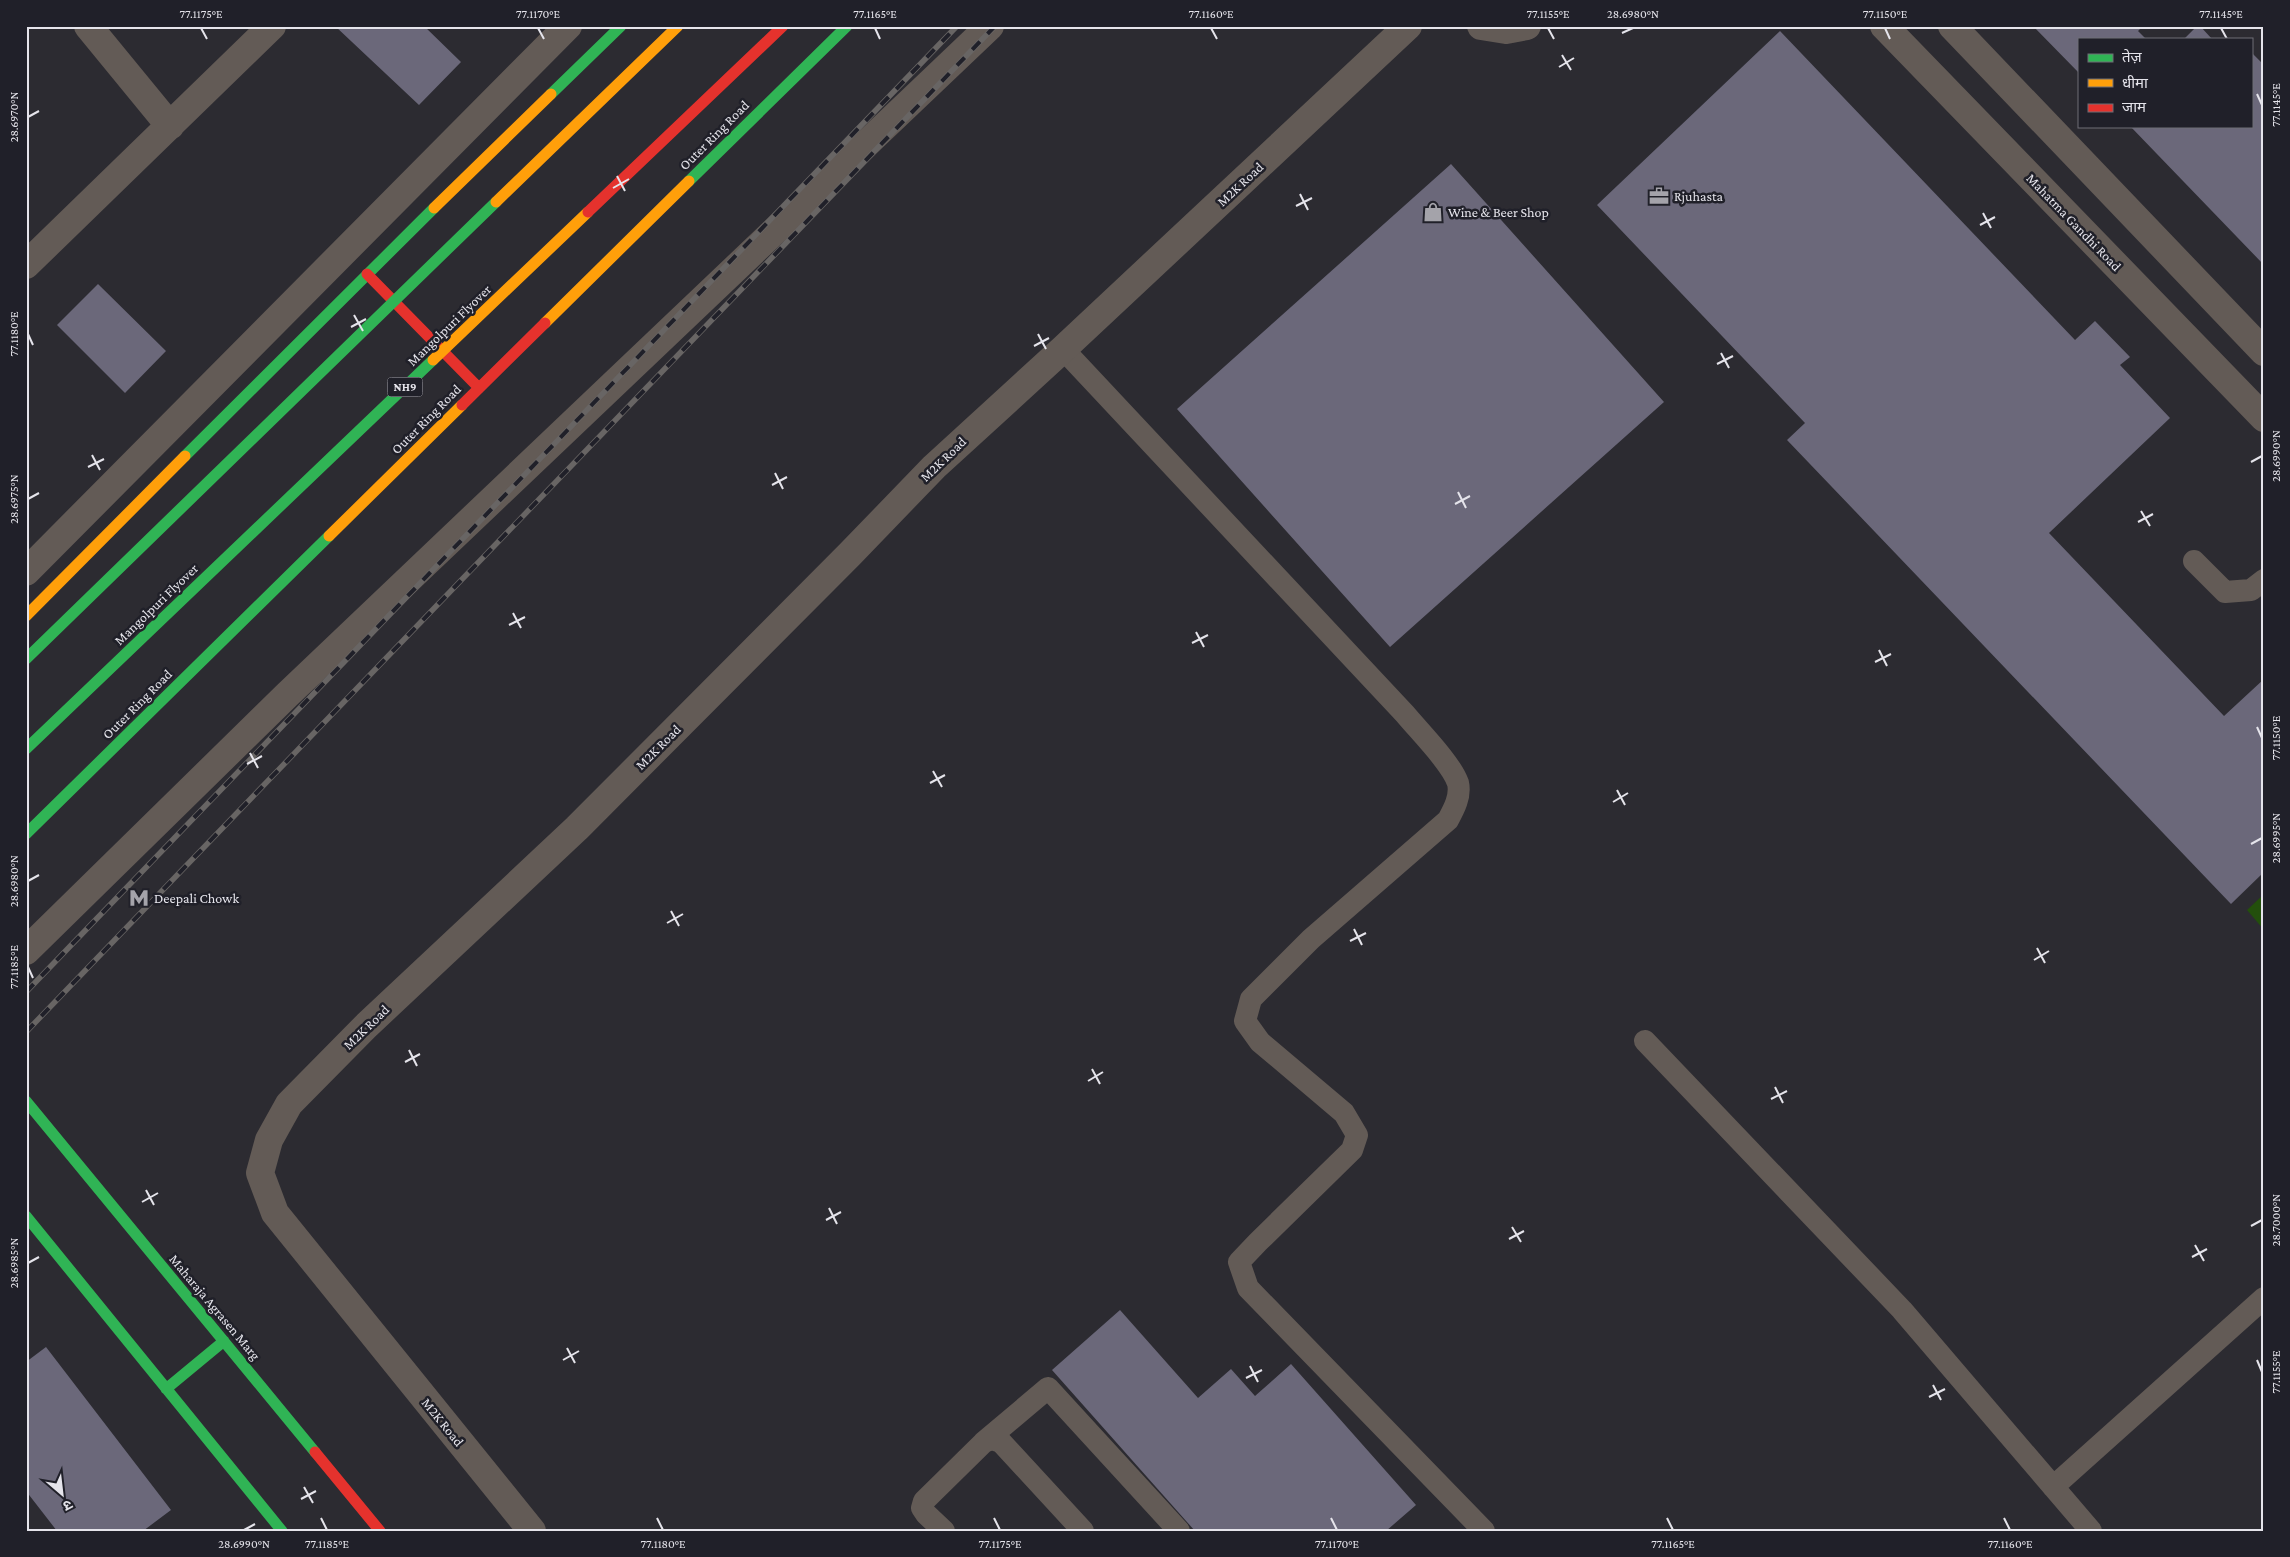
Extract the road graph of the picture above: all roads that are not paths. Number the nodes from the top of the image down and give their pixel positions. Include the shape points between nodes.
1 (88, 26) edge
2 (272, 26) edge
3 (568, 26) edge
4 (621, 26) edge
5 (678, 26) edge
6 (784, 26) edge
7 (846, 26) edge
8 (990, 26) edge
9 (1408, 26) edge
10 (1481, 26) edge
11 (1527, 26) edge
12 (1884, 26) edge
13 (1952, 26) edge
14 (170, 126) junction
15 (26, 265) edge
16 (367, 274) junction
17 (1063, 349) junction
18 (2264, 352) edge
19 (479, 388) junction
20 (2264, 418) edge
21 (2194, 561) dead end
22 (26, 572) edge
23 (2264, 580) edge
24 (26, 616) edge
25 (26, 659) edge
26 (26, 748) edge
27 (26, 834) edge
28 (26, 951) edge
29 (1645, 1041) dead end
30 (26, 1102) edge
31 (26, 1216) edge
32 (2264, 1298) edge
33 (224, 1341) junction
34 (166, 1389) junction
35 (984, 1442) junction
36 (2054, 1487) junction
37 (282, 1531) edge
38 (380, 1531) edge
39 (532, 1531) edge
40 (944, 1531) edge
41 (1083, 1531) edge
42 (1179, 1531) edge
43 (1484, 1531) edge
44 (2090, 1531) edge

1 - 14 street
2 - 14 street
3 - 22 street
4 - 16 main road
5 - 25 main road, bridge
6 - 26 main road, Mangolpuri Flyover / NH9, bridge
7 - 19 main road, Outer Ring Road
8 - 28 street via 287,695
9 - 17 street, M2K Road
10 - 11 street via 1506,30
12 - 20 street, Mahatma Gandhi Road
13 - 18 street
14 - 15 street
16 - 19 main road
16 - 24 main road
17 - 39 street, M2K Road via 934,467 577,828 367,1025 290,1104 269,1140 260,1174 275,1214
17 - 43 lane via 1405,714 1451,770 1458,784 1457,804 1448,820 1311,939 1251,999 1245,1021 1260,1042 1344,1114 1357,1135 1352,1150 1240,1262 1248,1288
19 - 27 main road, Outer Ring Road
21 - 23 lane via 2225,592 2251,590
29 - 36 lane via 1902,1310
30 - 33 main road, Maharaja Agrasen Marg
31 - 34 main road
32 - 36 lane
33 - 34 main road
33 - 38 main road, Maharaja Agrasen Marg
34 - 37 main road
35 - 40 lane via 924,1501 922,1508
35 - 41 lane via 992,1439 1001,1442
35 - 42 lane via 1048,1388
36 - 44 lane

